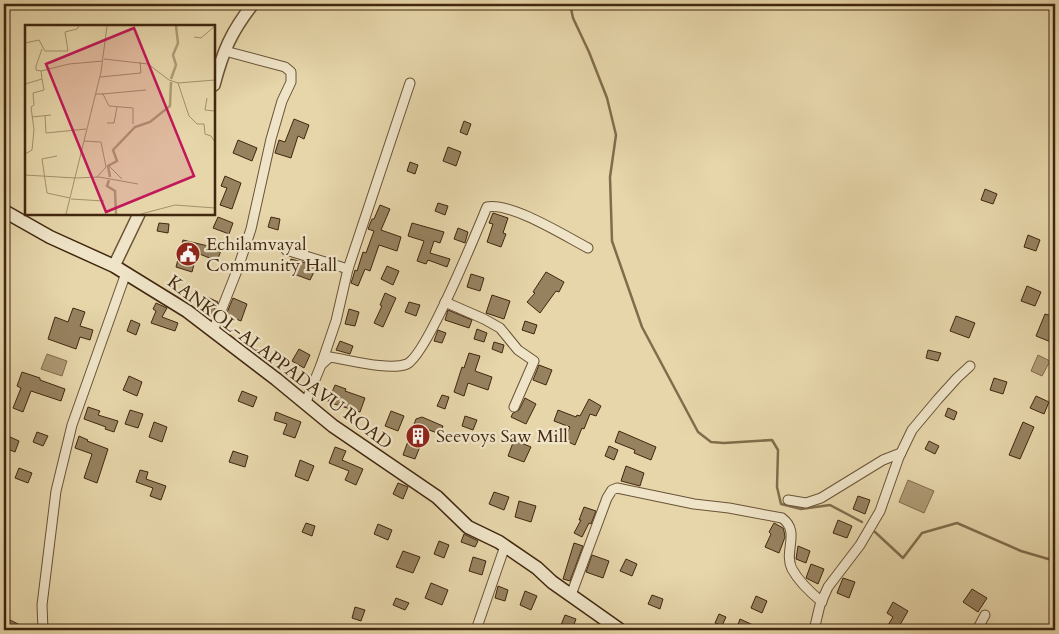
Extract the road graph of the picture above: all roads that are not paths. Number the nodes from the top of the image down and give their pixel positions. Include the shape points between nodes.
1 (253, 4) edge
2 (225, 52) junction
3 (215, 82) edge
4 (410, 83) dead end
5 (4, 211) edge
6 (139, 215) edge
7 (588, 248) dead end
8 (286, 250) dead end
9 (114, 266) junction
10 (348, 270) junction
11 (126, 273) junction
12 (444, 302) junction
13 (213, 331) junction
14 (321, 365) junction
15 (970, 366) dead end
16 (305, 404) junction
17 (514, 407) dead end
18 (901, 453) junction
19 (788, 500) dead end
20 (504, 546) junction
21 (571, 595) junction
22 (822, 602) junction
23 (985, 615) dead end
24 (614, 628) edge
25 (43, 630) edge
26 (476, 630) edge
27 (814, 630) edge
28 (977, 630) edge

1 - 2 street via 237,24
2 - 3 street
2 - 13 street via 285,67 291,72 291,82 271,139 251,229
4 - 10 street
5 - 9 main road, KANKOL-ALAPPADAVU ROAD via 50,237
6 - 9 street
7 - 12 street via 512,210 487,206
8 - 10 street
9 - 11 main road, KANKOL-ALAPPADAVU ROAD
10 - 14 street
11 - 13 main road, KANKOL-ALAPPADAVU ROAD
11 - 25 street via 72,425 56,491 42,605
12 - 14 street via 419,351 407,364 370,365 330,358
12 - 17 street via 500,328 518,350 534,361
13 - 16 main road, KANKOL-ALAPPADAVU ROAD
14 - 16 street
15 - 18 street via 912,430
16 - 20 main road, KANKOL-ALAPPADAVU ROAD via 437,497 468,527
18 - 19 street via 883,460 822,498 806,503
18 - 22 street via 880,511 828,587
20 - 21 main road, KANKOL-ALAPPADAVU ROAD
20 - 26 street
21 - 22 street via 607,498 617,488 782,518 792,533 789,551 792,569
21 - 24 main road, KANKOL-ALAPPADAVU ROAD
22 - 27 street
23 - 28 street

